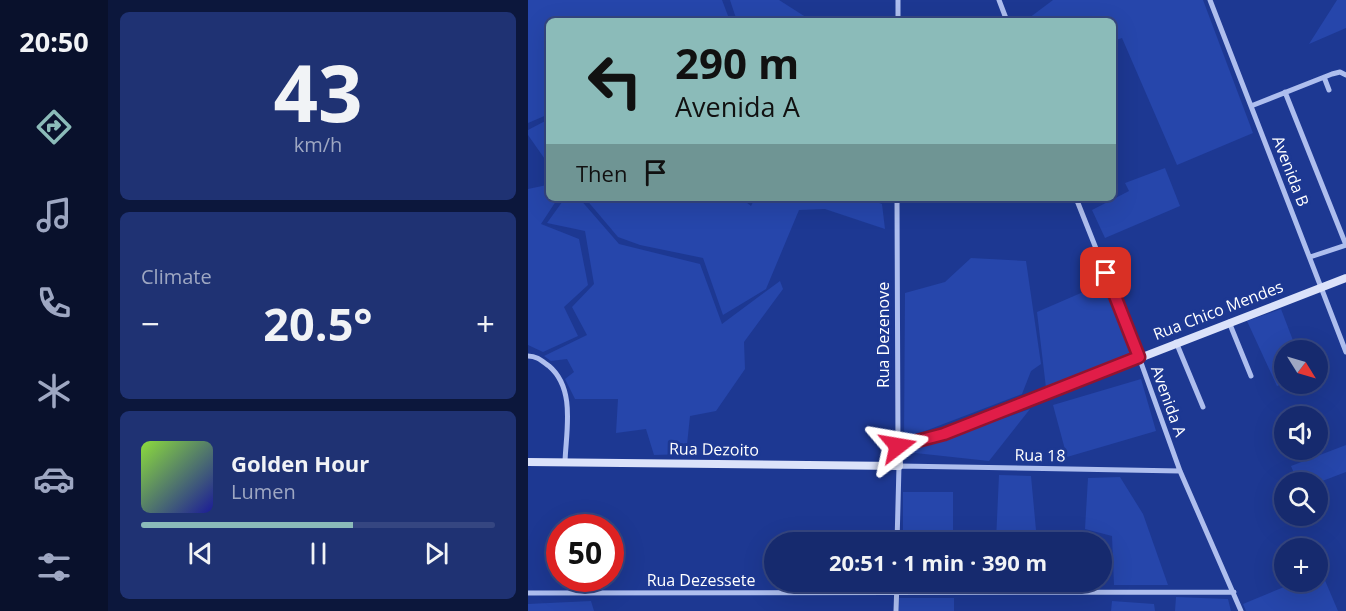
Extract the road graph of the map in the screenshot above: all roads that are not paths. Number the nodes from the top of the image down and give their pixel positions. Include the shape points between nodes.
1 (898, 0) edge
2 (999, 0) edge
3 (1210, 0) edge
4 (898, 18) edge
5 (1006, 18) edge
6 (1346, 75) edge
7 (1324, 77) junction
8 (1329, 90) dead end
9 (1285, 92) junction
10 (1251, 106) junction
11 (897, 201) edge
12 (1077, 201) edge
13 (1346, 245) edge
14 (1310, 257) junction
15 (1346, 278) edge
16 (1321, 286) junction
17 (1229, 322) junction
18 (1176, 342) junction
19 (1346, 352) edge
20 (528, 356) edge
21 (1139, 357) junction
22 (1251, 376) dead end
23 (1203, 407) dead end
24 (898, 446) junction
25 (528, 462) edge
26 (565, 462) junction
27 (899, 466) junction
28 (1180, 471) junction
29 (897, 532) edge
30 (1234, 592) junction
31 (528, 593) edge
32 (896, 594) junction
33 (896, 611) edge
34 (1241, 611) edge

1 - 4 street
2 - 5 street
3 - 10 street, Avenida B
6 - 7 street via 1340,72
7 - 8 street
7 - 9 street
9 - 10 street
9 - 13 street
10 - 14 street, Avenida B
11 - 24 street, Rua Dezenove
12 - 21 street, Avenida A
13 - 14 street
14 - 16 street, Avenida B
15 - 16 main road, Rua Chico Mendes
16 - 17 main road, Rua Chico Mendes
16 - 19 street, Avenida B
17 - 18 main road, Rua Chico Mendes
17 - 22 street
18 - 21 main road, Rua Chico Mendes
18 - 23 street
20 - 26 street via 535,356 553,370 565,391
21 - 24 main road, Rua Chico Mendes via 944,434
21 - 28 street, Avenida A
24 - 27 main road, Rua Dezenove
25 - 26 main road, Rua Dezoito
26 - 27 main road, Rua Dezoito
27 - 28 street, Rua 18
27 - 29 street, Rua Dezenove
28 - 30 street, Avenida A
30 - 32 street, Rua Dezessete
30 - 34 street, Avenida A
31 - 32 street, Rua Dezessete
32 - 33 street

